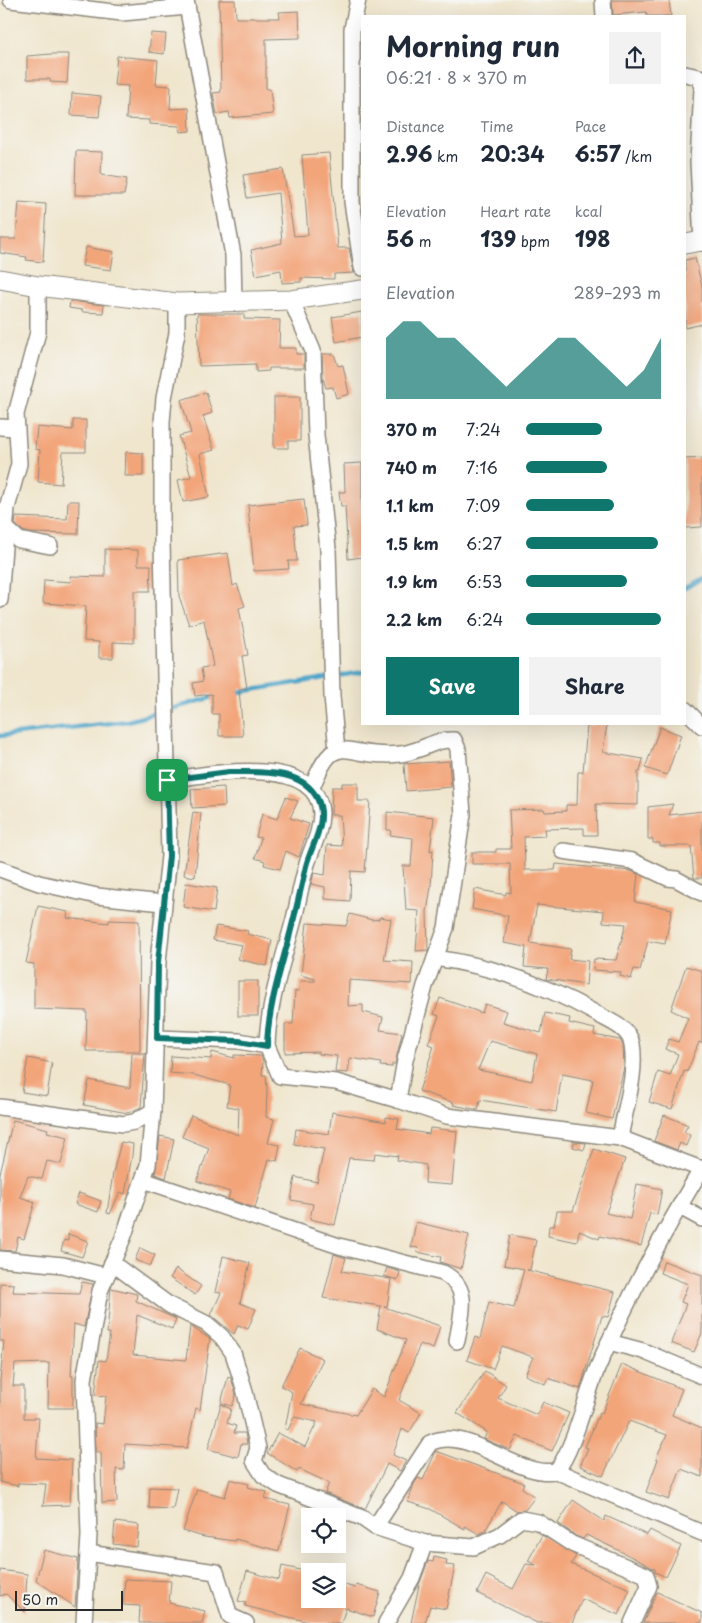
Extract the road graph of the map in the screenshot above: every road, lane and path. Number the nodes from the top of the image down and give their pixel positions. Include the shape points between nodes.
1 (11, 0) edge
2 (358, 0) edge
3 (603, 0) edge
4 (187, 4) edge
5 (604, 15) edge
6 (686, 74) edge
7 (357, 101) edge
8 (702, 241) edge
9 (686, 244) edge
10 (361, 261) edge
11 (0, 279) edge
12 (38, 286) junction
13 (361, 290) edge
14 (291, 300) junction
15 (234, 302) junction
16 (177, 303) junction
17 (0, 427) edge
18 (16, 428) junction
19 (6, 528) junction
20 (50, 546) dead end
21 (0, 600) edge
22 (686, 709) edge
23 (702, 726) edge
24 (337, 751) junction
25 (167, 780) junction
26 (311, 789) junction
27 (563, 851) dead end
28 (0, 869) edge
29 (702, 894) edge
30 (163, 903) junction
31 (435, 958) junction
32 (157, 1038) junction
33 (267, 1046) junction
34 (398, 1100) junction
35 (0, 1107) edge
36 (153, 1111) junction
37 (620, 1138) junction
38 (701, 1168) edge
39 (143, 1180) junction
40 (680, 1207) junction
41 (702, 1220) edge
42 (0, 1259) edge
43 (109, 1269) junction
44 (457, 1341) dead end
45 (609, 1342) junction
46 (702, 1376) edge
47 (556, 1471) junction
48 (375, 1526) junction
49 (702, 1533) edge
50 (426, 1543) junction
51 (88, 1553) junction
52 (84, 1623) edge
53 (246, 1623) edge
54 (386, 1623) edge
55 (632, 1623) edge

1 - 4 street via 122,13
2 - 7 street via 352,29
3 - 5 street
4 - 15 street via 233,255
6 - 8 street via 699,77 702,88 698,162
7 - 10 street via 352,202
8 - 9 street
11 - 12 street
12 - 16 street
12 - 18 street via 38,332 16,414
13 - 14 street
14 - 15 street
14 - 24 street via 313,351 316,435 328,549 332,696
15 - 16 street
16 - 25 street via 177,333 162,422
17 - 18 street
18 - 19 street via 20,442 19,464 7,508
19 - 20 street via 19,540
19 - 21 street
22 - 23 street
24 - 26 street via 329,755
24 - 31 street via 396,754 412,752 443,740 454,740 458,749 463,814 446,928
25 - 26 street via 229,772 261,772 291,776
25 - 30 street via 169,856
26 - 33 street via 319,801 320,825 271,1006
27 - 29 street via 632,861
28 - 30 street via 39,883 97,896
30 - 32 street
31 - 34 street via 410,1042
31 - 37 street via 480,967 543,987 622,1029 632,1043 632,1075
32 - 33 street via 239,1041
32 - 36 street
33 - 34 street via 280,1076 336,1082
34 - 37 street via 447,1116
35 - 36 street via 123,1124 134,1122
36 - 39 street via 148,1165
37 - 38 street
38 - 40 street
39 - 43 street
39 - 44 street via 339,1246 448,1275 462,1294
40 - 41 street
40 - 45 street via 667,1225
42 - 43 street
43 - 48 street via 208,1324 222,1337 233,1353 244,1388 258,1448 254,1461 263,1475 278,1485
43 - 51 street via 94,1319 84,1380
45 - 46 street via 643,1351
45 - 47 street via 584,1401 567,1454
47 - 48 street via 531,1470 455,1440 438,1440 430,1443
47 - 49 street
48 - 50 street
50 - 54 street via 412,1578
50 - 55 street via 474,1547 500,1535 521,1519 538,1522 572,1544 646,1575 649,1586
51 - 52 street
51 - 53 street via 216,1572 230,1616

